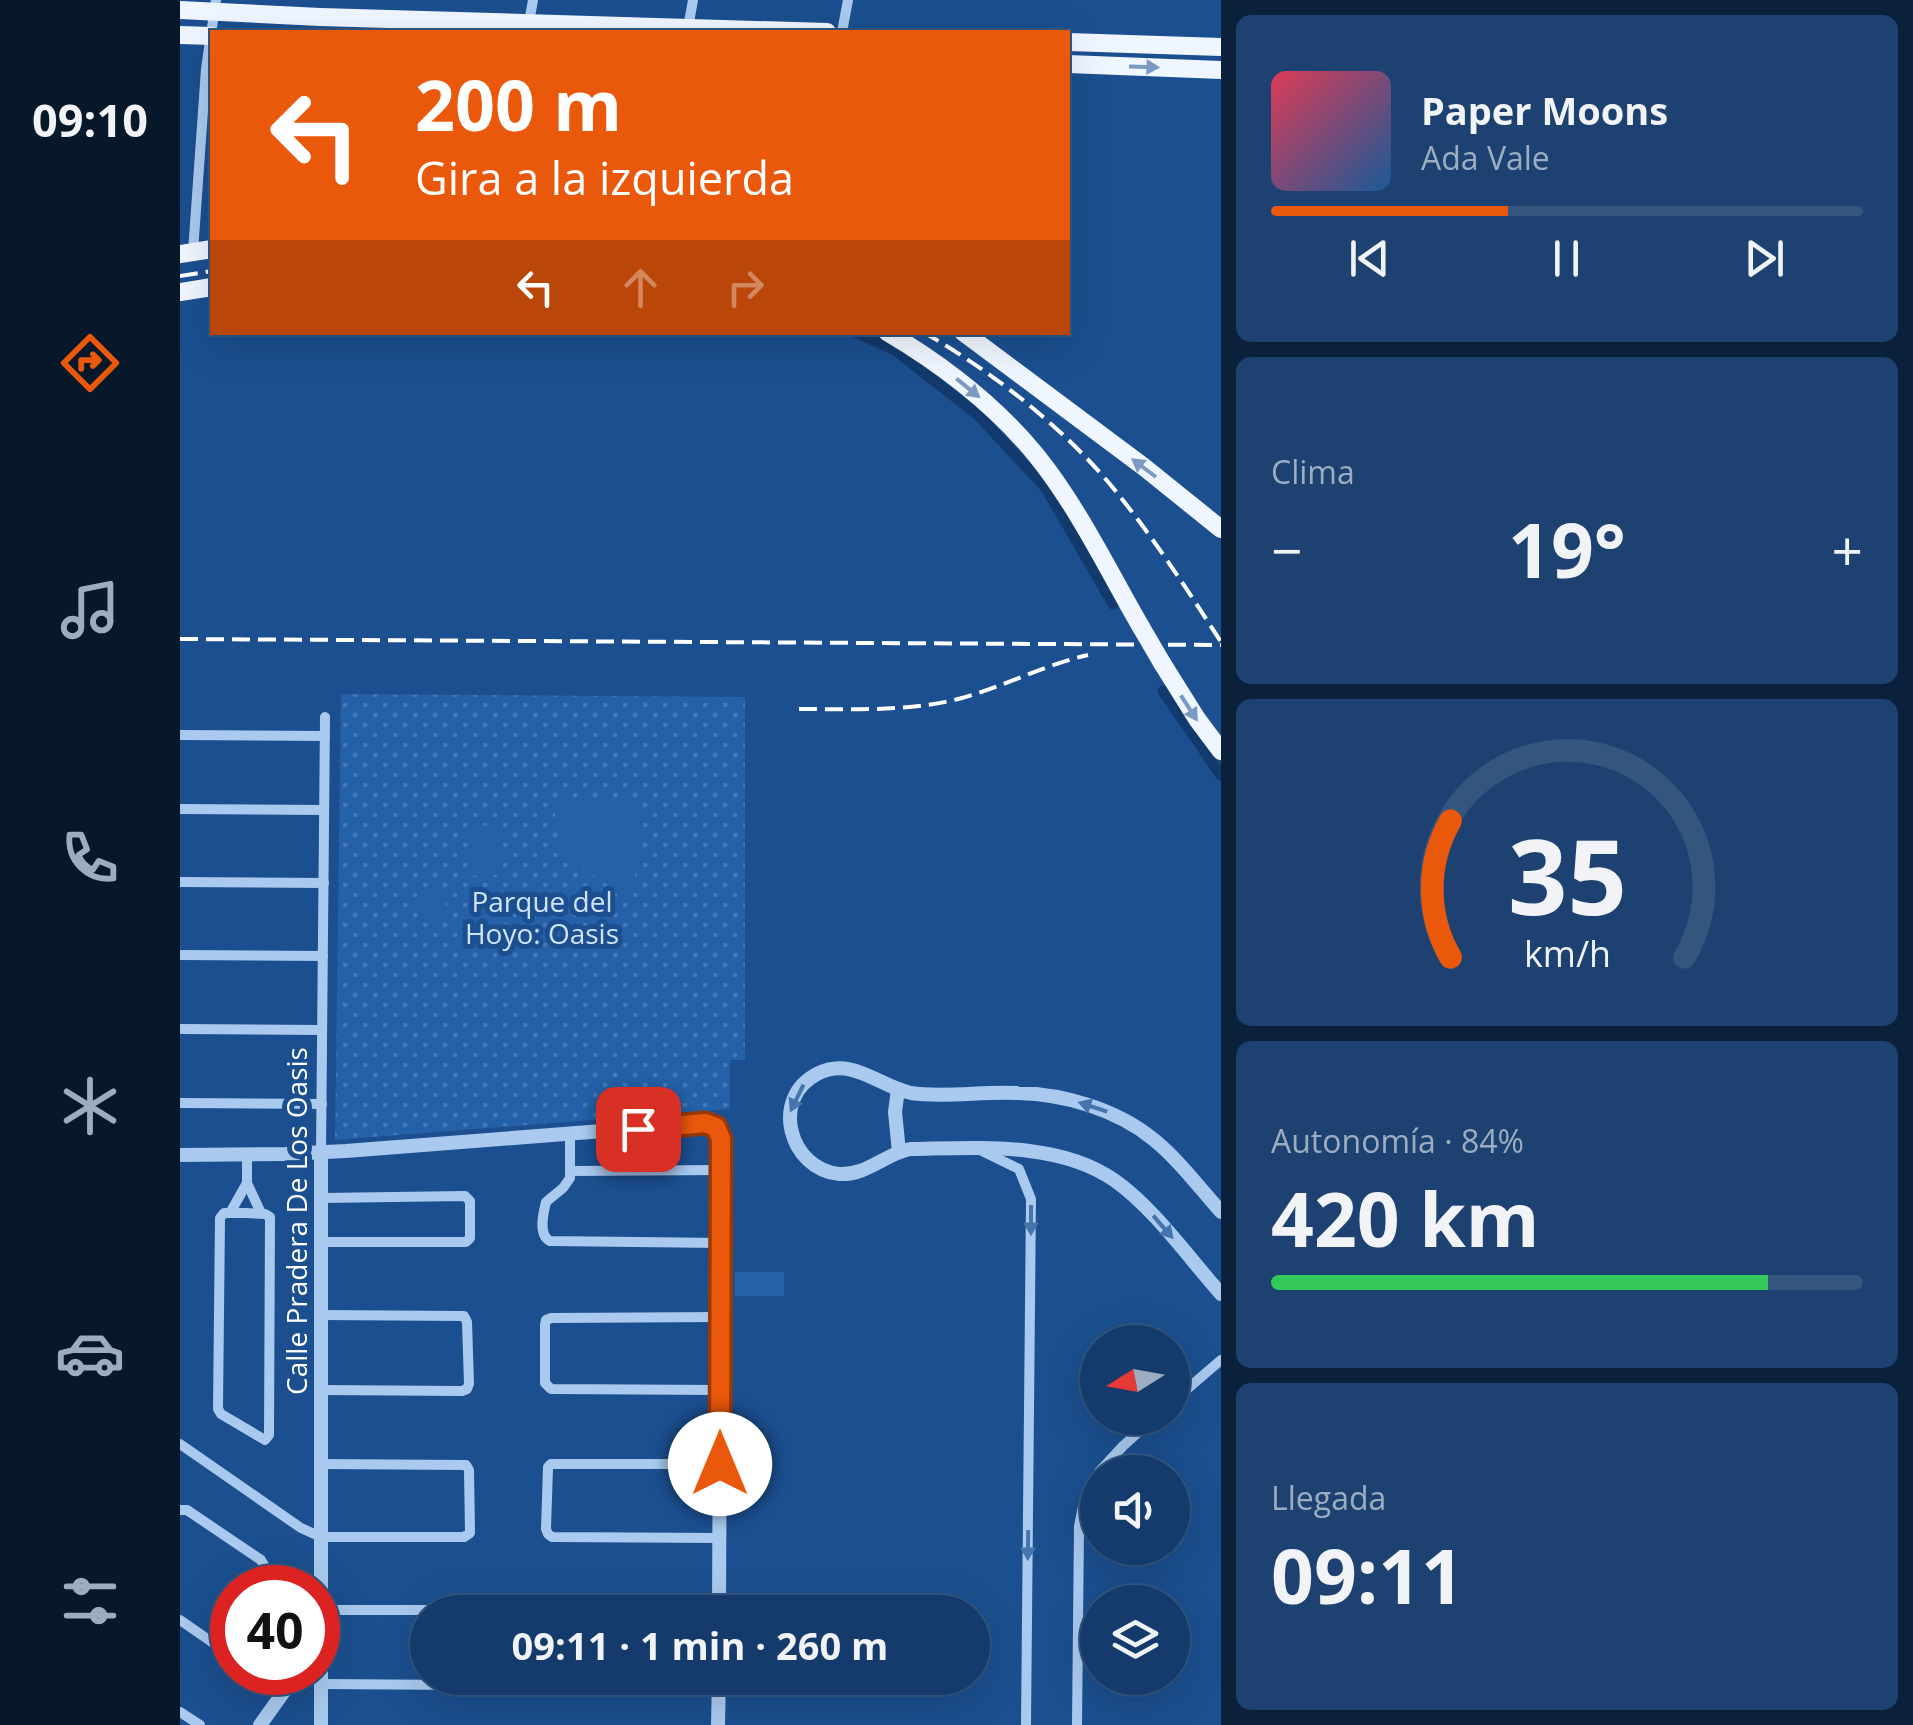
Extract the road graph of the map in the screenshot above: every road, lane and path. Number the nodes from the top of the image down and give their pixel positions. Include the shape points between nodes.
1 (533, 0) edge
2 (693, 0) edge
3 (848, 0) edge
4 (215, 5) edge
5 (318, 8) edge
6 (371, 9) edge
7 (180, 10) edge
8 (529, 22) junction
9 (688, 28) junction
10 (212, 30) edge
11 (758, 30) edge
12 (842, 30) edge
13 (180, 34) edge
14 (210, 36) edge
15 (1074, 42) edge
16 (210, 45) edge
17 (1220, 47) edge
18 (1074, 65) edge
19 (1220, 70) edge
20 (186, 253) edge
21 (210, 288) edge
22 (180, 292) edge
23 (893, 335) edge
24 (971, 335) edge
25 (1220, 529) edge
26 (325, 717) dead end
27 (180, 736) edge
28 (325, 736) junction
29 (1220, 750) edge
30 (180, 809) edge
31 (324, 810) junction
32 (180, 882) edge
33 (324, 883) junction
34 (180, 955) edge
35 (323, 956) junction
36 (180, 1029) edge
37 (322, 1030) junction
38 (898, 1089) junction
39 (180, 1103) edge
40 (322, 1104) junction
41 (570, 1134) junction
42 (979, 1149) junction
43 (898, 1152) junction
44 (321, 1153) junction
45 (180, 1154) edge
46 (247, 1155) junction
47 (721, 1170) junction
48 (571, 1171) junction
49 (247, 1183) junction
50 (321, 1198) junction
51 (1220, 1212) edge
52 (230, 1213) junction
53 (261, 1214) junction
54 (321, 1242) junction
55 (720, 1243) junction
56 (1220, 1294) edge
57 (321, 1315) junction
58 (720, 1317) junction
59 (1220, 1360) edge
60 (1190, 1386) edge
61 (321, 1390) junction
62 (720, 1390) junction
63 (1135, 1435) edge
64 (180, 1444) edge
65 (1114, 1455) edge
66 (321, 1464) junction
67 (720, 1464) junction
68 (180, 1510) edge
69 (1080, 1526) edge
70 (321, 1537) junction
71 (719, 1538) junction
72 (264, 1565) edge
73 (321, 1565) edge
74 (719, 1595) edge
75 (340, 1610) edge
76 (410, 1610) edge
77 (180, 1620) edge
78 (210, 1641) edge
79 (340, 1684) edge
80 (410, 1685) edge
81 (282, 1695) edge
82 (321, 1695) edge
83 (719, 1695) edge
84 (180, 1712) edge
85 (200, 1725) edge
86 (260, 1725) edge
87 (321, 1725) edge
88 (718, 1725) edge
89 (1026, 1725) edge
90 (1077, 1725) edge

1 - 8 street
2 - 9 street
3 - 12 street
4 - 5 main road
4 - 7 main road
4 - 10 street
5 - 6 main road
6 - 8 main road
8 - 9 main road
9 - 11 main road
13 - 14 main road
15 - 17 main road
15 - 18 main road
16 - 20 street
18 -> 19 main road
21 - 22 main road
23 -> 29 main road, bridge via 965,385 1022,439
25 -> 24 main road
26 - 28 street, Calle Pradera De Los Oasis
27 - 28 street
28 - 31 street, Calle Pradera De Los Oasis
30 - 31 street
31 - 33 street, Calle Pradera De Los Oasis
32 - 33 street
33 - 35 street, Calle Pradera De Los Oasis
34 - 35 street
35 - 37 street, Calle Pradera De Los Oasis
36 - 37 street
37 - 40 street, Calle Pradera De Los Oasis
38 - 43 street
38 -> 43 street via 856,1069 824,1070 799,1089 789,1114 795,1143 826,1171 857,1172
51 -> 38 street via 1152,1137 1110,1113 1040,1094
39 - 40 street
40 - 44 street, Calle Pradera De Los Oasis
41 - 44 street
41 - 47 street via 705,1123 721,1139
41 - 48 street
42 - 43 street
42 -> 56 street via 1056,1154 1116,1181
42 -> 89 street via 1019,1169 1031,1199
44 - 46 street
44 - 50 street, Calle Pradera De Los Oasis
45 - 46 street
46 - 49 street
47 - 48 street
47 - 55 street
48 - 55 street via 545,1206 548,1240
49 - 52 street
49 - 53 street
50 - 54 street, Calle Pradera De Los Oasis
50 - 54 street via 467,1196 470,1238
52 - 53 street
52 - 53 street via 220,1218 218,1411 265,1440 270,1217
54 - 57 street, Calle Pradera De Los Oasis
55 - 58 street
57 - 61 street, Calle Pradera De Los Oasis
57 - 61 street via 464,1316 469,1387
58 - 62 street
58 - 62 street via 548,1318 545,1325 551,1389
59 - 60 street
61 - 66 street, Calle Pradera De Los Oasis
62 - 67 street
63 - 65 street
64 - 70 street
66 - 70 street, Calle Pradera De Los Oasis
66 - 70 street via 466,1465 470,1530 464,1537
67 - 71 street
67 - 71 street via 551,1464 546,1529 552,1536
68 - 72 street
69 - 90 street
70 - 73 street, Calle Pradera De Los Oasis
71 - 74 street
75 - 76 street
77 - 78 street
79 - 80 street
81 - 86 street
82 - 87 street, Calle Pradera De Los Oasis
83 - 88 street
84 - 85 street

